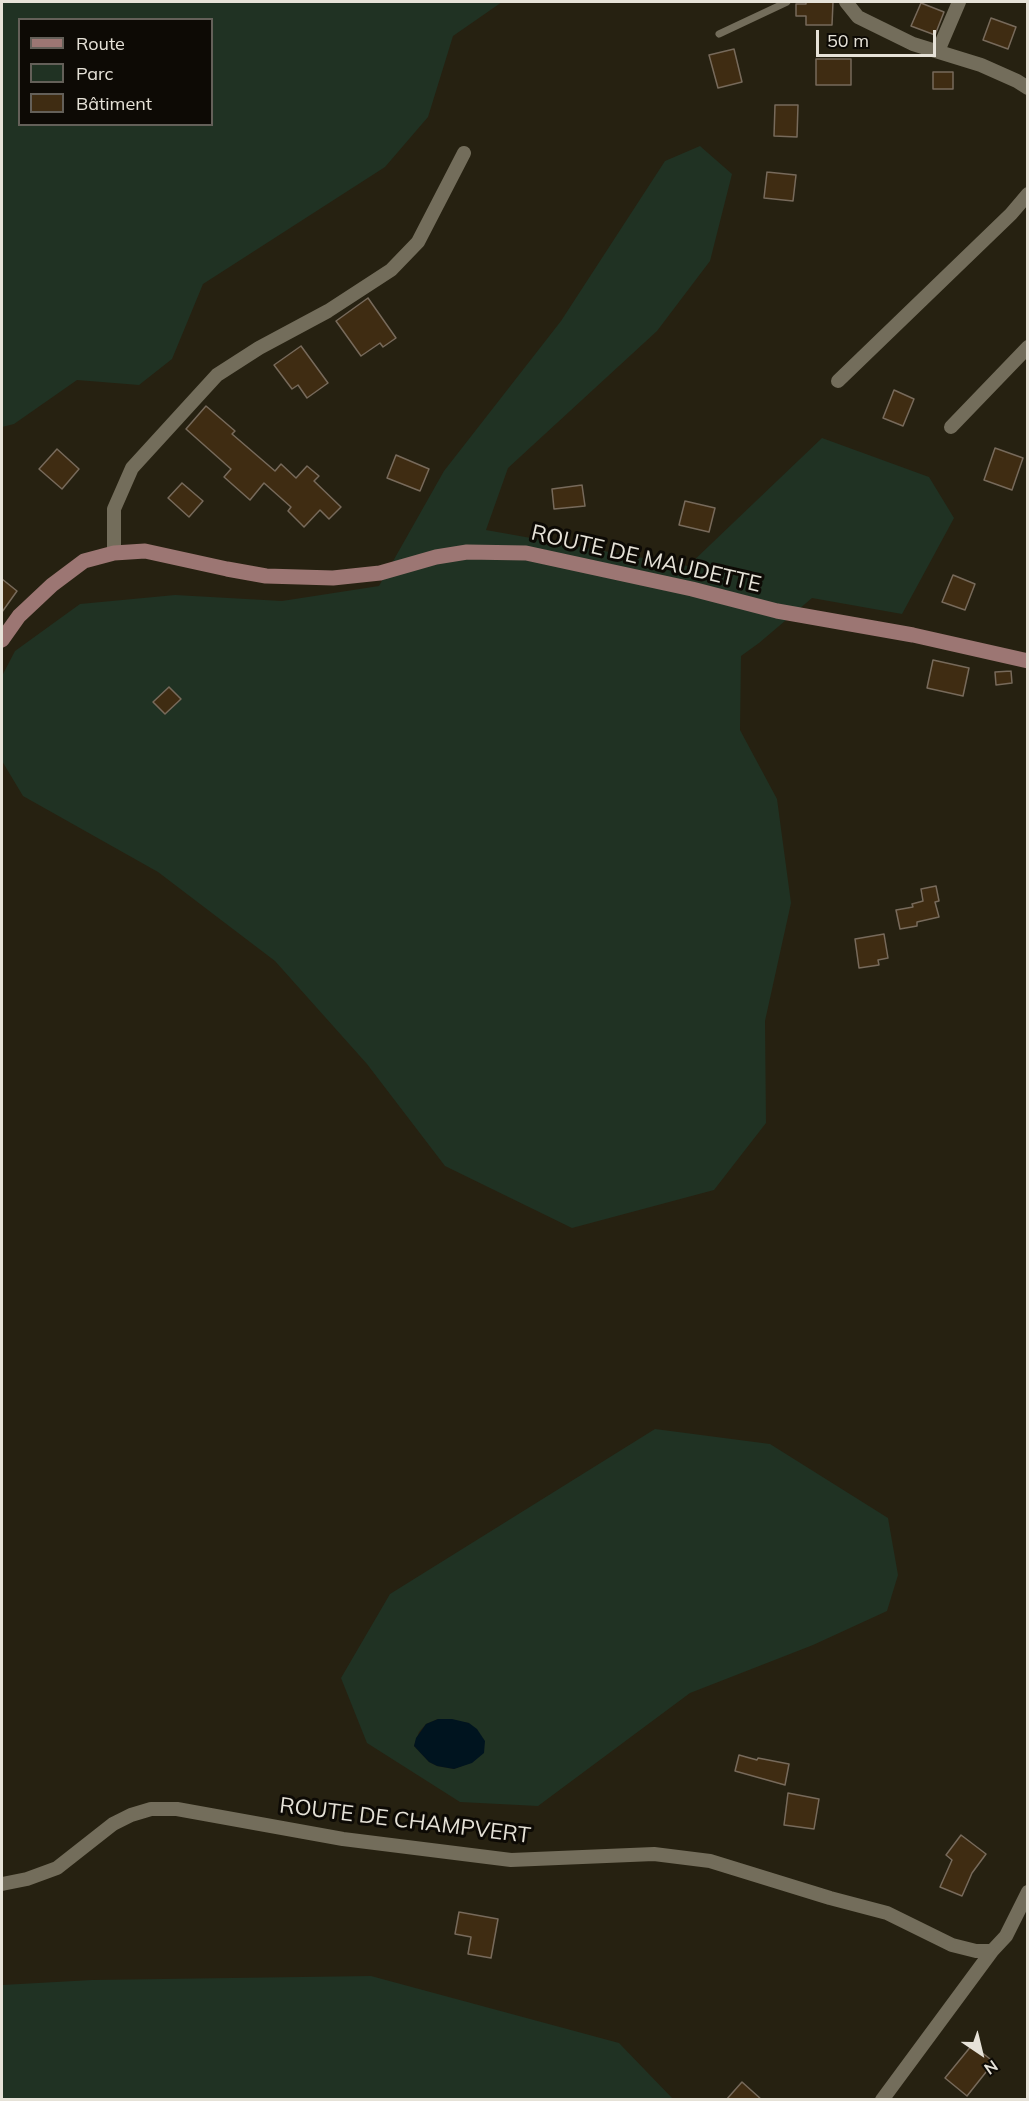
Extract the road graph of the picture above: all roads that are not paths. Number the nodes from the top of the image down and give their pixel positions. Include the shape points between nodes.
1 (787, 2) edge
2 (846, 2) edge
3 (959, 2) edge
4 (719, 34) dead end
5 (938, 51) junction
6 (1028, 87) edge
7 (464, 153) dead end
8 (1028, 194) edge
9 (1028, 347) edge
10 (838, 381) dead end
11 (951, 427) dead end
12 (114, 553) junction
13 (2, 640) edge
14 (1028, 661) edge
15 (2, 1884) edge
16 (1028, 1892) edge
17 (992, 1951) junction
18 (882, 2100) edge

1 - 4 lane
2 - 5 street via 858,17 913,44
3 - 5 street
5 - 6 street
7 - 12 street via 418,242 391,270 217,375 132,468 114,509
8 - 10 street
9 - 11 street
12 - 13 street, ROUTE DE MAUDETTE via 84,561 52,585 19,616
12 - 14 street, ROUTE DE MAUDETTE via 145,551 266,576 333,578 380,573 467,552 526,553 777,611 913,635
15 - 17 street, ROUTE DE CHAMPVERT via 57,1868 113,1824 131,1815 151,1809 177,1809 343,1839 511,1860 654,1854 710,1861 887,1913 952,1945
16 - 17 street via 1006,1936
17 - 18 street

